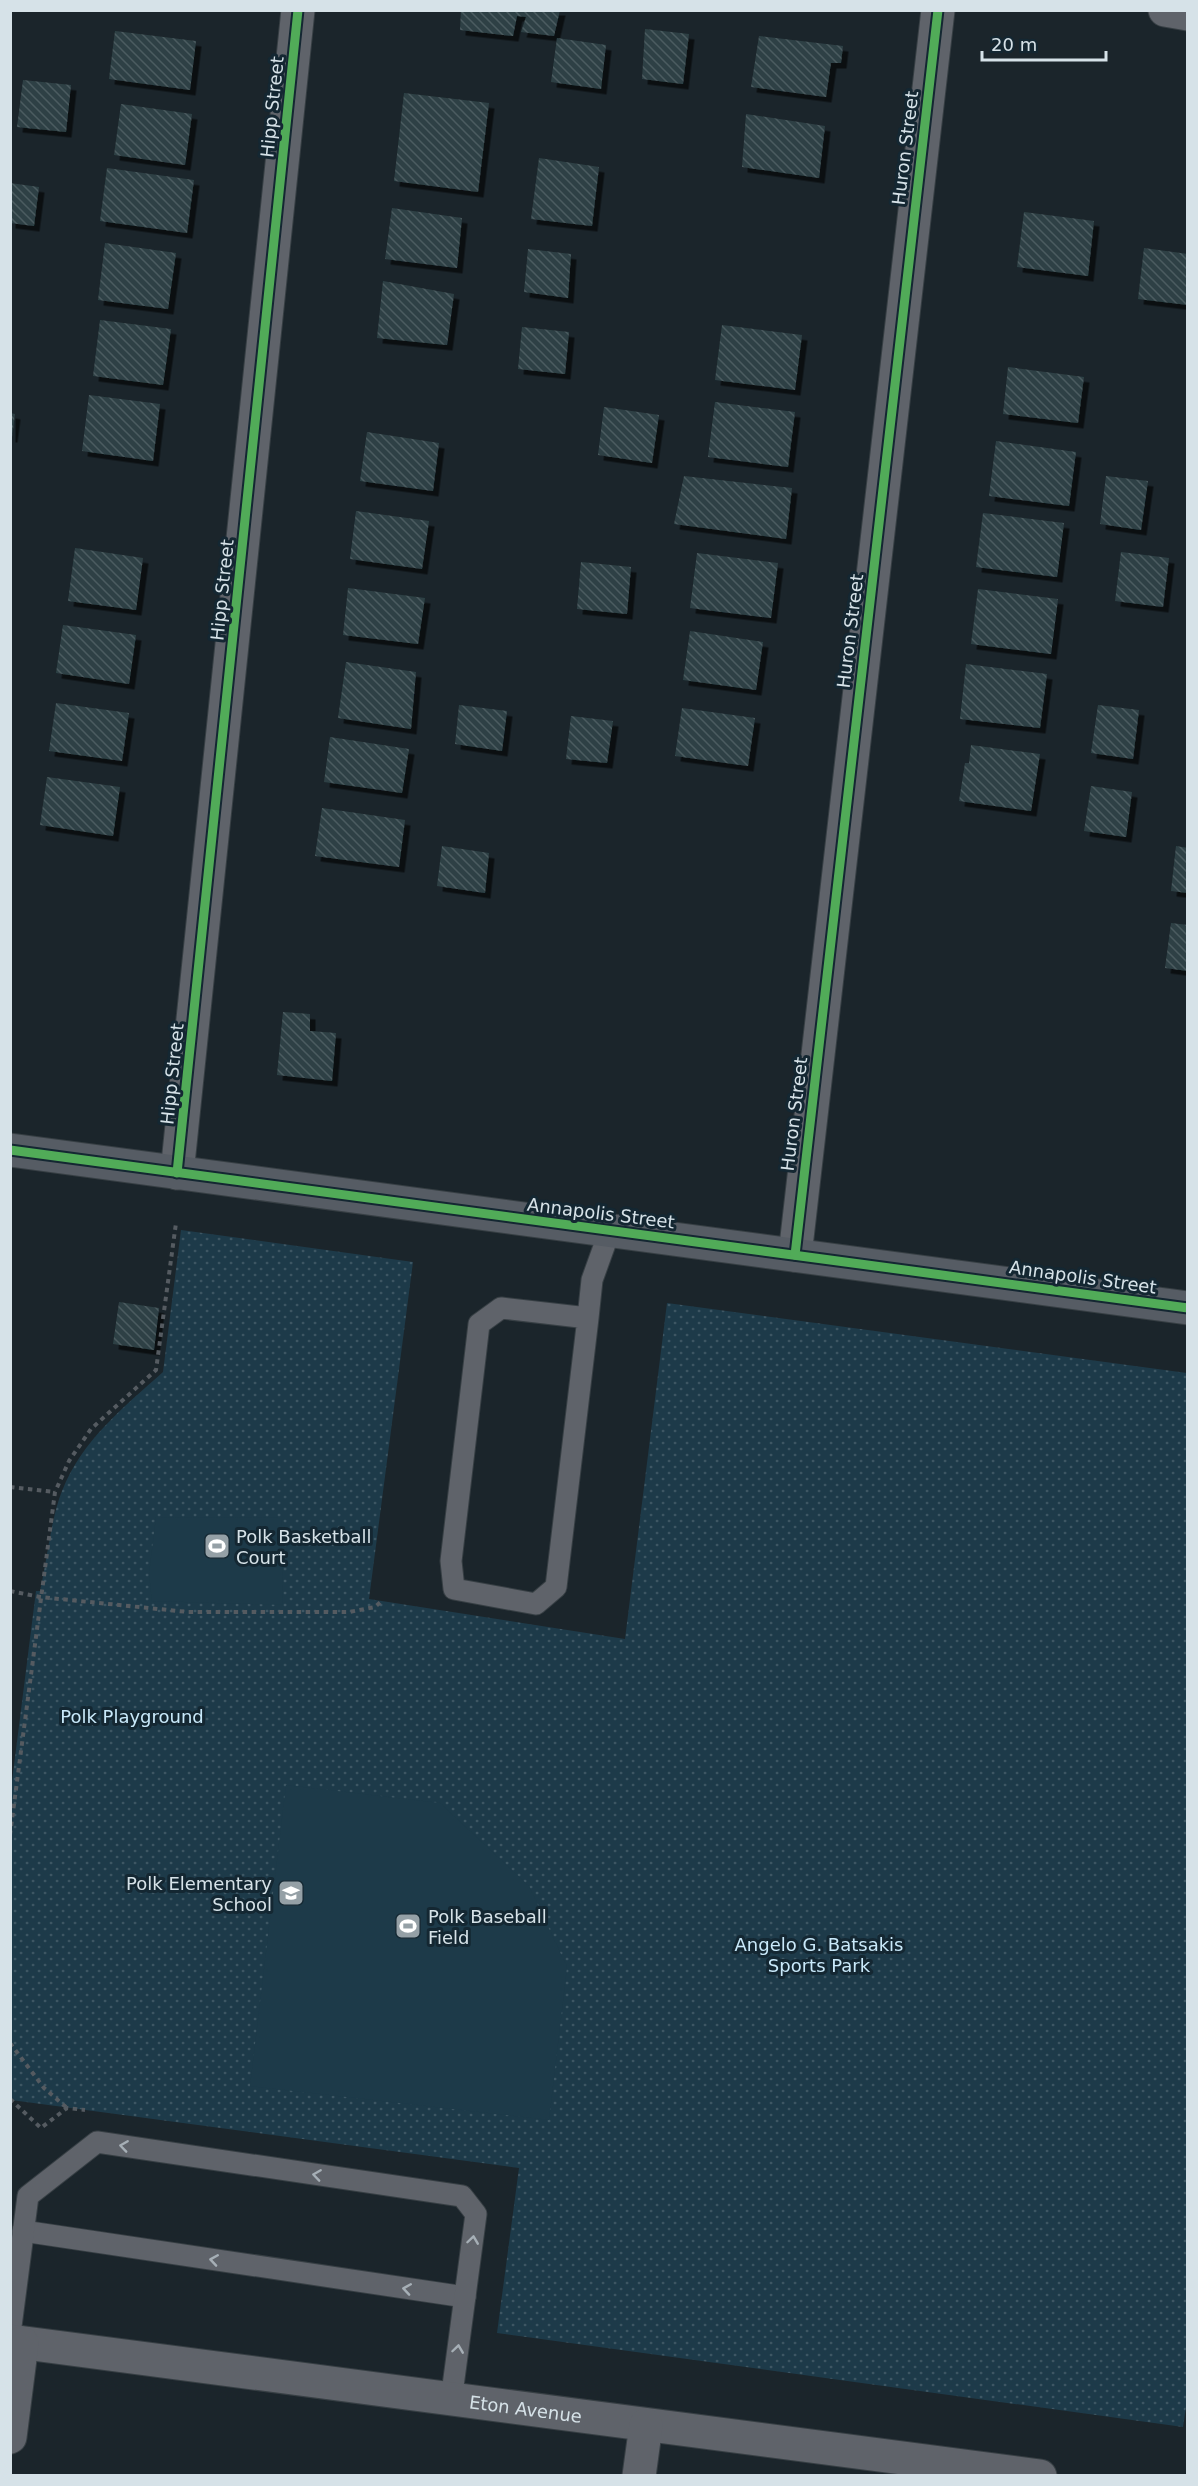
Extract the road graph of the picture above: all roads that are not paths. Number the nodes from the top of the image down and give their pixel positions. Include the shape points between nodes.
1 (298, 10) edge
2 (938, 10) edge
3 (1165, 10) edge
4 (1188, 14) edge
5 (10, 1150) edge
6 (177, 1173) junction
7 (610, 1230) junction
8 (795, 1255) junction
9 (1188, 1308) edge
10 (588, 1318) junction
11 (23, 2231) junction
12 (465, 2298) junction
13 (14, 2340) edge
14 (451, 2401) junction
15 (646, 2425) junction
16 (10, 2437) edge
17 (639, 2475) edge
18 (1040, 2475) edge

1 - 6 street, Hipp Street
2 - 8 street, Huron Street
3 - 4 street
5 - 6 street, Annapolis Street
6 - 7 street, Annapolis Street
7 - 8 street, Annapolis Street
7 - 10 lane via 592,1280
8 - 9 street, Annapolis Street
10 - 10 lane via 556,1587 536,1604 454,1588 451,1562 479,1324 501,1308
12 -> 11 lane
12 -> 11 lane via 476,2214 462,2196 451,2194 97,2142 28,2196
11 - 13 lane
14 -> 12 lane
13 - 14 street, Eton Avenue
13 - 16 street
14 - 15 street, Eton Avenue
15 - 17 street
15 - 18 street, Eton Avenue

